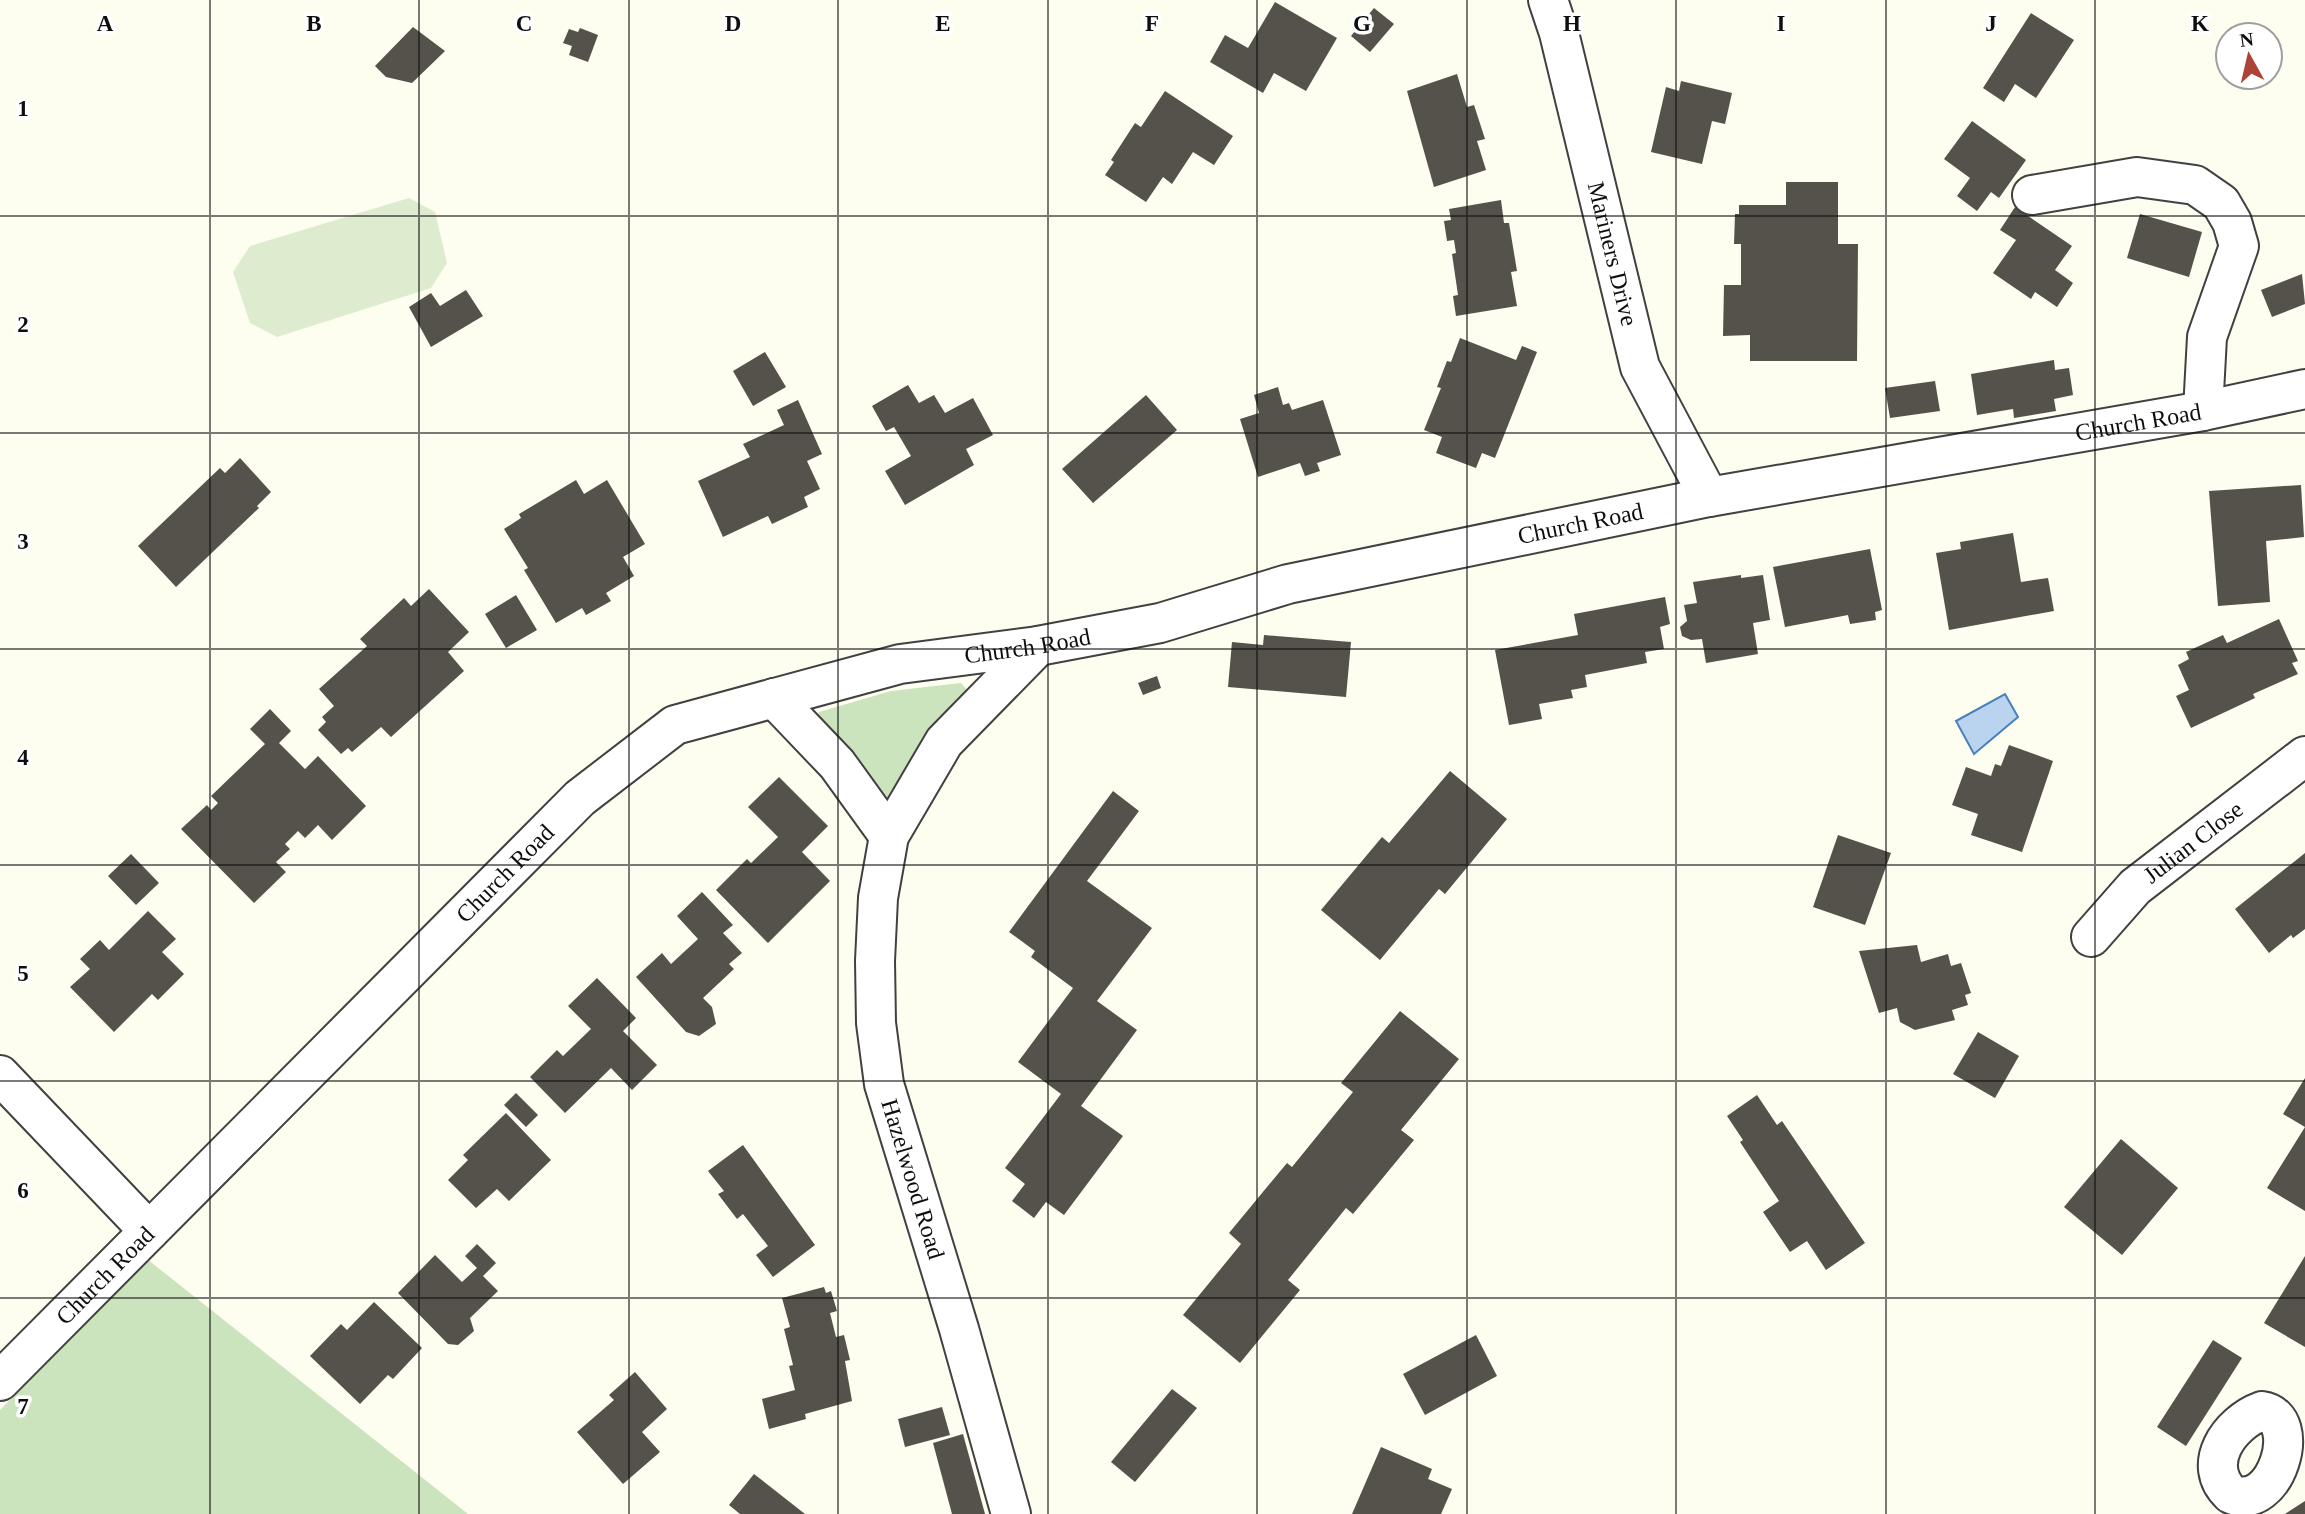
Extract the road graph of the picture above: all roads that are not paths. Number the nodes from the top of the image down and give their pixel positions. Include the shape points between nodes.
1 (1548, 0) edge
2 (2032, 195) dead end
3 (2305, 389) edge
4 (2203, 411) junction
5 (1709, 497) junction
6 (1038, 646) junction
7 (774, 698) junction
8 (2305, 756) edge
9 (889, 836) junction
10 (2091, 937) dead end
11 (0, 1075) edge
12 (149, 1231) junction
13 (0, 1381) edge
14 (1012, 1514) edge

1 - 5 street, Mariners Drive via 1640,367
2 - 4 street via 2137,177 2195,185 2221,203 2239,246 2207,337
3 - 4 street, Church Road
4 - 5 street, Church Road
5 - 6 street, Church Road via 1288,584 1160,624
6 - 7 street, Church Road via 900,664
6 - 9 street, Hazelwood Road via 944,742
7 - 9 street via 837,764
7 - 12 street, Church Road via 676,725 580,798
8 - 10 street, Julian Close via 2135,887
9 - 14 street, Hazelwood Road via 878,898 875,961 876,1023 884,1084
11 - 12 street
12 - 13 street, Church Road

